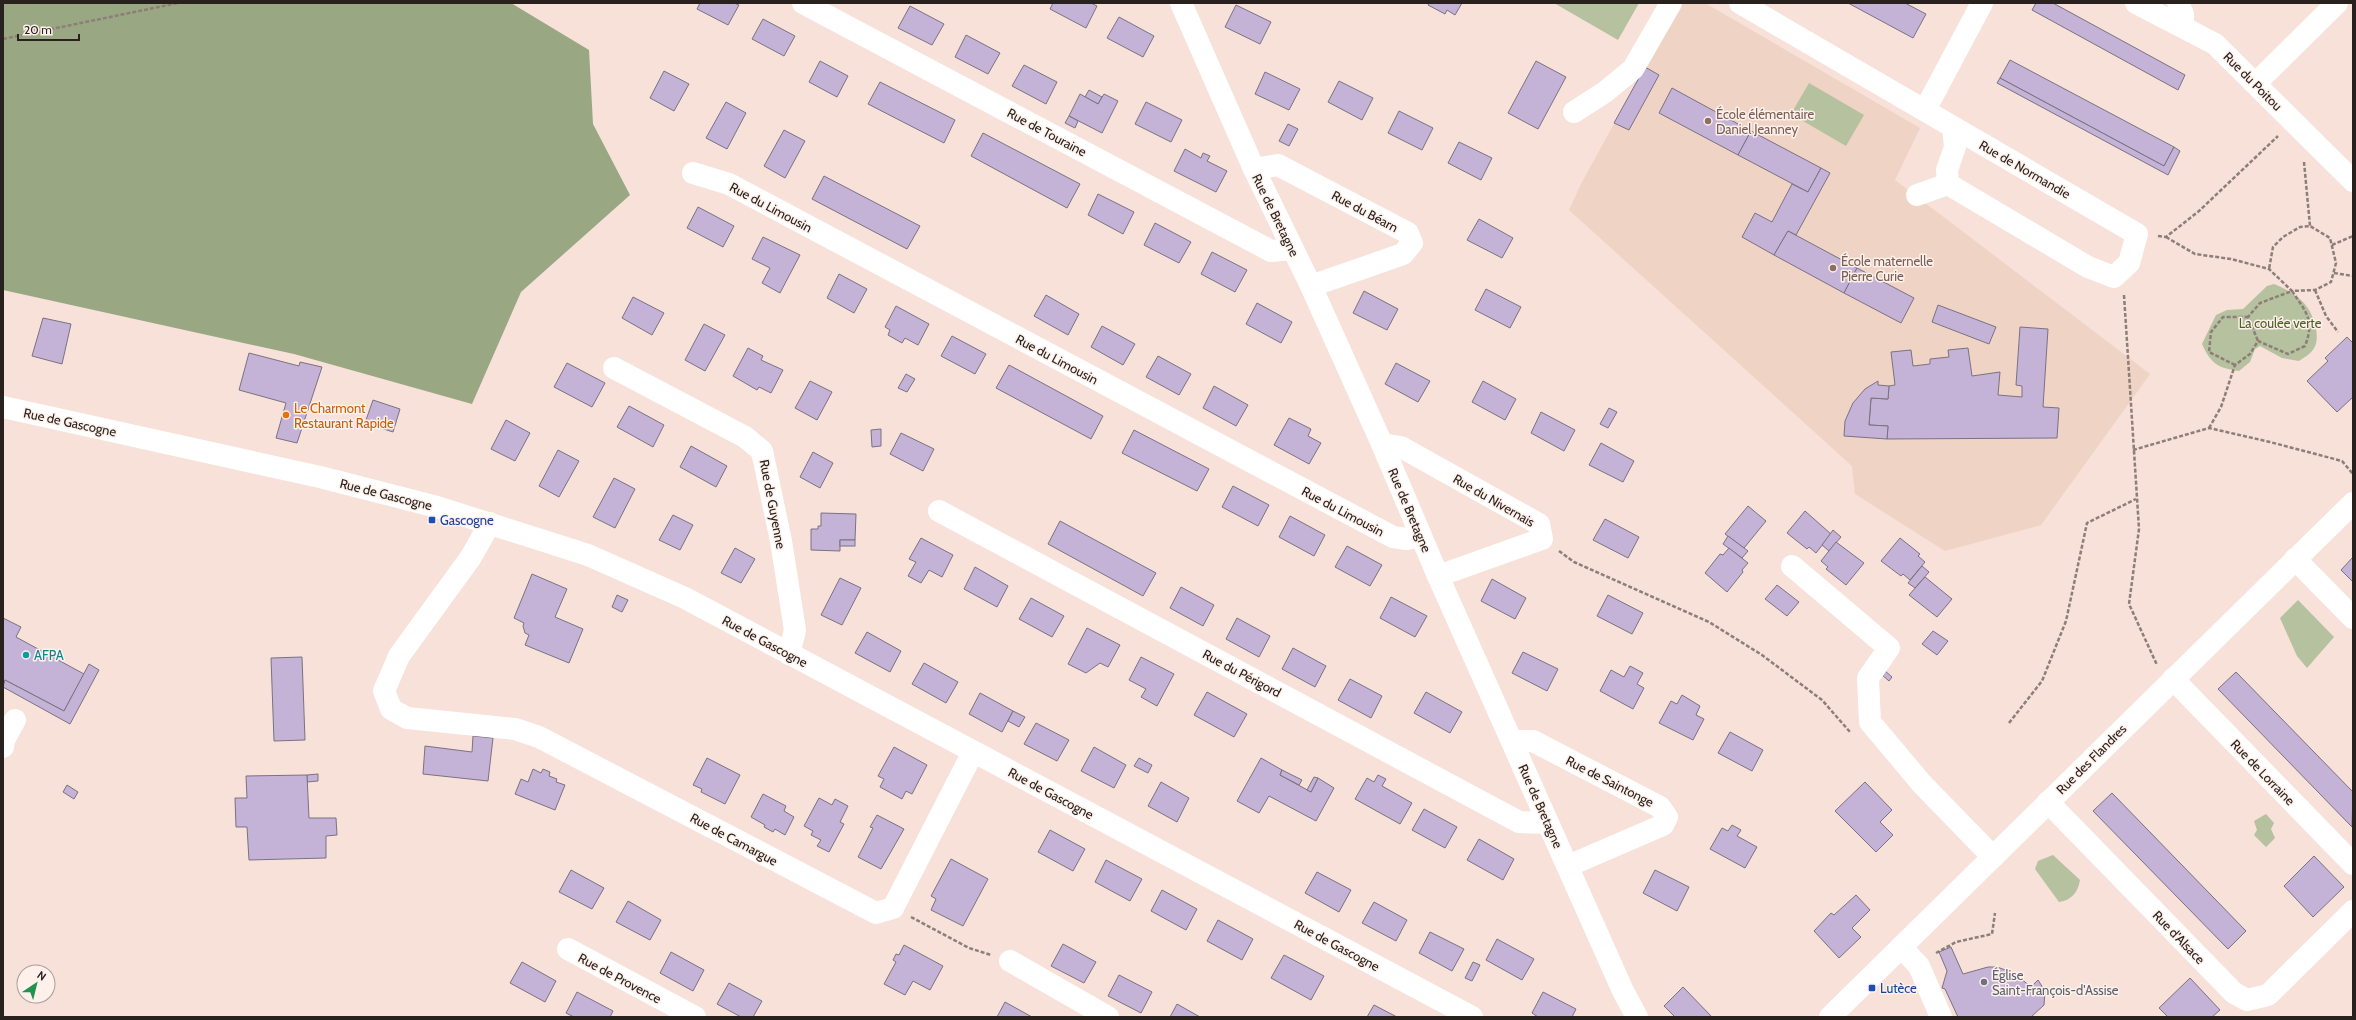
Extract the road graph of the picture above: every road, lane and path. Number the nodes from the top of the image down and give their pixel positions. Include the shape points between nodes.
1 (178, 3) edge
2 (803, 3) edge
3 (1181, 3) edge
4 (1671, 3) edge
5 (1740, 3) edge
6 (1982, 3) edge
7 (2136, 3) edge
8 (2178, 3) edge
9 (2337, 3) edge
10 (2183, 26) junction
11 (3, 39) edge
12 (2256, 83) junction
13 (1925, 110) junction
14 (1574, 112) dead end
15 (2297, 126) junction
16 (1953, 127) junction
17 (1254, 170) junction
18 (693, 173) dead end
19 (2353, 181) edge
20 (1948, 184) junction
21 (1917, 194) dead end
22 (2310, 226) junction
23 (2138, 234) junction
24 (2353, 236) edge
25 (2166, 237) junction
26 (2332, 245) junction
27 (1292, 248) junction
28 (2122, 269) junction
29 (2269, 270) junction
30 (2334, 273) junction
31 (2353, 276) edge
32 (1311, 286) junction
33 (2314, 290) junction
34 (2292, 291) junction
35 (2248, 317) junction
36 (2338, 332) dead end
37 (2258, 341) junction
38 (2235, 365) junction
39 (614, 368) dead end
40 (3, 407) edge
41 (2209, 428) junction
42 (1382, 444) junction
43 (2133, 450) junction
44 (2353, 474) edge
45 (2136, 499) junction
46 (2353, 503) edge
47 (939, 511) dead end
48 (490, 523) junction
49 (1421, 536) junction
50 (1542, 539) junction
51 (2295, 559) junction
52 (1792, 566) dead end
53 (1438, 576) junction
54 (2353, 618) edge
55 (789, 654) junction
56 (2173, 679) junction
57 (15, 720) dead end
58 (2009, 723) dead end
59 (1880, 734) junction
60 (1512, 741) junction
61 (3, 747) edge
62 (973, 752) junction
63 (2048, 802) junction
64 (1548, 823) junction
65 (1993, 857) junction
66 (2353, 864) edge
67 (1568, 866) junction
68 (893, 908) junction
69 (2353, 911) edge
70 (1995, 913) dead end
71 (1902, 947) junction
72 (568, 949) dead end
73 (1939, 959) dead end
74 (1010, 961) joint
75 (1623, 991) junction
76 (695, 1017) edge
77 (1108, 1017) edge
78 (1472, 1017) edge
79 (1629, 1017) edge
80 (1637, 1017) edge
81 (1830, 1017) edge
82 (1941, 1017) edge

1 - 11 path
2 - 27 street, Rue de Touraine via 1271,250
3 - 17 street, Rue de Bretagne
4 - 14 street via 1633,69 1605,92
5 - 13 street, Rue de Normandie
6 - 13 street
7 - 10 street, Rue du Poitou
8 - 10 street
9 - 12 street
10 - 12 street, Rue du Poitou via 2215,44
12 - 15 street, Rue du Poitou
13 - 16 street, Rue de Normandie
15 - 19 street, Rue du Poitou
15 - 22 path
15 - 25 path
16 - 20 street via 1955,147 1948,170
16 - 23 street, Rue de Normandie
17 - 27 street, Rue de Bretagne
17 - 32 street, Rue du Béarn via 1278,165 1408,233 1412,243 1402,254
18 - 49 street, Rue du Limousin via 729,184 1393,537 1407,539
20 - 21 street
20 - 28 street via 2088,267 2114,277
22 - 26 path via 2330,238
22 - 29 path via 2300,227 2283,237 2273,247
23 - 25 path
23 - 28 street via 2129,263
24 - 26 path
25 - 29 path via 2195,254 2231,259
26 - 30 path via 2336,263
27 - 32 street, Rue de Bretagne
28 - 43 path
29 - 34 path
30 - 31 path
30 - 33 path via 2331,282
32 - 42 street, Rue de Bretagne
33 - 34 path
33 - 36 path via 2326,316
34 - 35 path via 2260,303
34 - 37 path via 2307,314 2311,331 2305,346 2288,354
35 - 37 path
35 - 38 path via 2223,318 2210,332 2209,352
37 - 38 path via 2250,354
38 - 41 path via 2221,407
39 - 55 street, Rue de Guyenne via 746,437 762,451 781,541 795,630
40 - 48 street, Rue de Gascogne via 320,477
41 - 43 path
41 - 44 path via 2342,462
42 - 49 street, Rue de Bretagne
42 - 50 street, Rue du Nivernais via 1401,446 1539,524
43 - 45 path
45 - 56 path via 2138,529 2129,604 2158,667
45 - 58 path via 2087,523 2066,621 2042,681
46 - 51 street, Rue des Flandres
47 - 64 street, Rue du Périgord via 1519,822
48 - 55 street, Rue de Gascogne via 595,558 685,598
48 - 68 street, Rue de Camargue via 471,557 399,656 384,691 391,709 407,718 515,729 539,737 876,913
49 - 53 street, Rue de Bretagne
50 - 53 street, Rue du Nivernais
50 - 59 path via 1574,562 1709,622 1762,655 1822,700 1854,736
51 - 54 street
51 - 56 street, Rue des Flandres
52 - 59 street via 1889,648 1868,678 1870,722
53 - 60 street, Rue de Bretagne
55 - 62 street, Rue de Gascogne
56 - 63 street, Rue des Flandres
56 - 66 street, Rue de Lorraine
57 - 61 street
59 - 65 street via 1922,784
60 - 64 street, Rue de Bretagne
60 - 67 street, Rue de Saintonge via 1533,741 1660,806 1667,817 1663,825
62 - 68 street
62 - 78 street, Rue de Gascogne
63 - 65 street, Rue des Flandres
63 - 69 street, Rue d'Alsace via 2234,993 2247,1000 2268,995
64 - 67 street, Rue de Bretagne
65 - 71 street, Rue des Flandres
67 - 75 street, Rue de Bretagne
68 - 74 path via 969,948
70 - 73 path via 1992,934 1946,947 1936,952
71 - 81 street, Rue des Flandres
71 - 82 street via 1919,966
72 - 76 street, Rue de Provence
74 - 77 street
75 - 79 street
75 - 80 street, Rue de Bretagne

